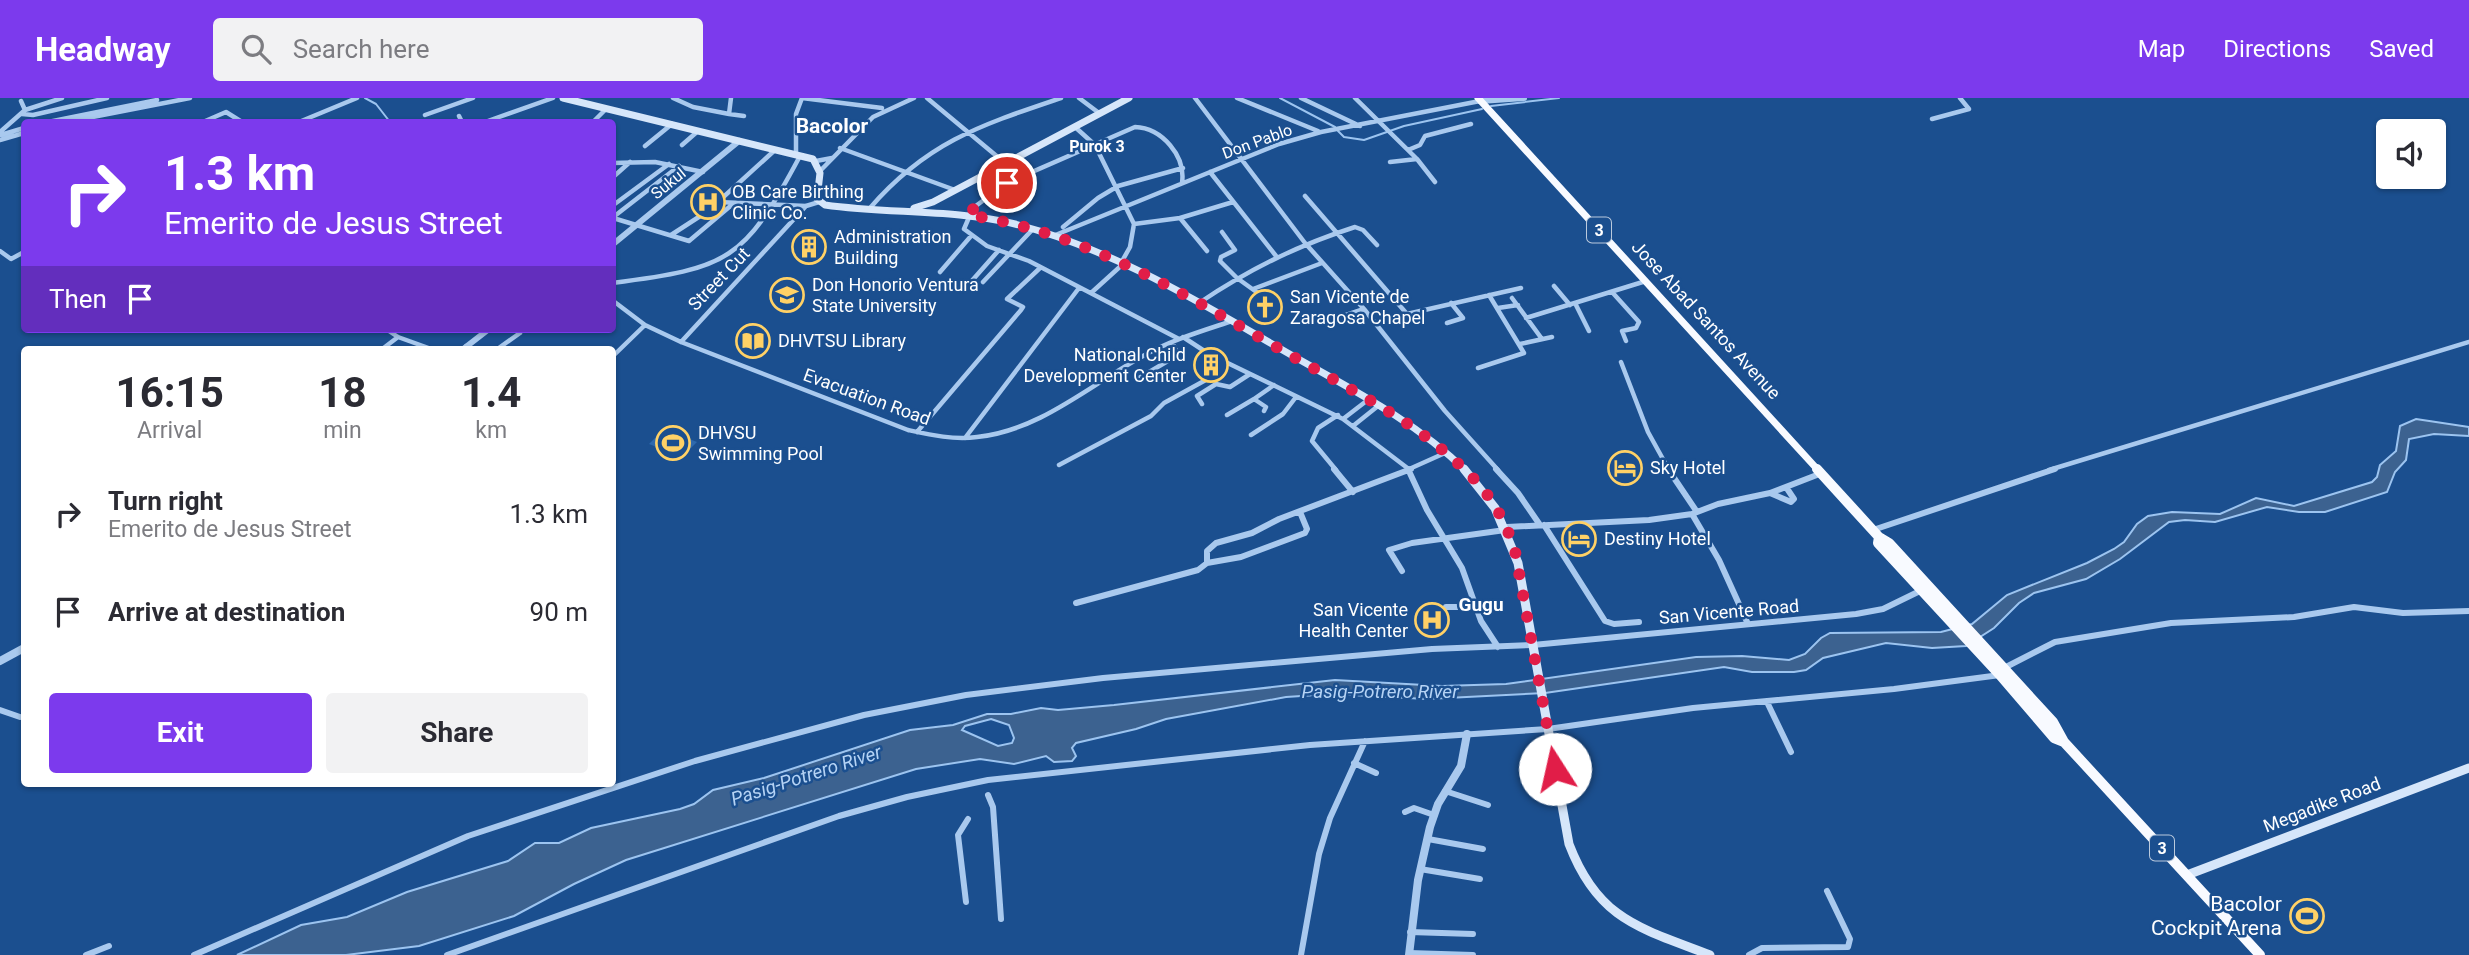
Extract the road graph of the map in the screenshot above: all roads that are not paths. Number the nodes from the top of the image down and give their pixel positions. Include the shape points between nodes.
1 (62, 98) edge
2 (107, 98) edge
3 (190, 98) edge
4 (357, 98) edge
5 (473, 98) edge
6 (553, 98) edge
7 (563, 98) edge
8 (731, 98) edge
9 (802, 98) edge
10 (914, 98) edge
11 (927, 98) edge
12 (1060, 98) edge
13 (1079, 98) edge
14 (1129, 98) edge
15 (1195, 98) edge
16 (1237, 98) edge
17 (1301, 98) edge
18 (1316, 98) edge
19 (1355, 98) edge
20 (1524, 98) edge
21 (1960, 98) edge
22 (157, 100) dead end
23 (675, 100) edge
24 (21, 101) dead end
25 (1310, 102) junction
26 (1482, 103) edge
27 (882, 108) junction
28 (606, 109) junction
29 (24, 112) junction
30 (1099, 113) junction
31 (729, 114) junction
32 (425, 115) dead end
33 (458, 116) dead end
34 (744, 116) dead end
35 (63, 119) edge
36 (82, 119) edge
37 (210, 119) edge
38 (237, 119) edge
39 (306, 119) edge
40 (460, 119) edge
41 (494, 119) edge
42 (596, 119) edge
43 (1931, 119) dead end
44 (1379, 122) junction
45 (672, 124) junction
46 (1471, 124) dead end
47 (1074, 126) junction
48 (1360, 126) junction
49 (21, 131) edge
50 (698, 131) junction
51 (967, 131) junction
52 (21, 132) edge
53 (1321, 132) junction
54 (0, 133) edge
55 (0, 140) edge
56 (739, 141) junction
57 (682, 145) dead end
58 (1095, 145) junction
59 (645, 146) dead end
60 (840, 148) junction
61 (775, 150) junction
62 (1408, 150) junction
63 (798, 155) junction
64 (832, 158) junction
65 (1240, 159) junction
66 (1417, 159) junction
67 (630, 162) junction
68 (816, 162) junction
69 (1391, 162) dead end
70 (616, 163) edge
71 (1005, 163) junction
72 (669, 164) junction
73 (678, 166) junction
74 (1184, 168) junction
75 (821, 170) junction
76 (904, 170) junction
77 (1210, 172) junction
78 (703, 173) junction
79 (616, 174) edge
80 (1435, 182) dead end
81 (1182, 183) junction
82 (1118, 186) junction
83 (955, 190) junction
84 (1305, 196) dead end
85 (718, 202) junction
86 (819, 202) junction
87 (933, 202) junction
88 (1233, 202) junction
89 (616, 203) edge
90 (734, 203) junction
91 (1126, 204) junction
92 (771, 205) junction
93 (806, 206) junction
94 (870, 208) junction
95 (906, 210) junction
96 (940, 212) junction
97 (968, 215) junction
98 (616, 216) edge
99 (1180, 218) junction
100 (616, 219) edge
101 (1134, 224) junction
102 (637, 226) junction
103 (1033, 229) junction
104 (1222, 232) dead end
105 (1056, 233) junction
106 (1336, 233) junction
107 (671, 235) junction
108 (971, 236) junction
109 (616, 242) edge
110 (1305, 243) junction
111 (1377, 245) dead end
112 (999, 250) junction
113 (0, 251) edge
114 (1207, 251) dead end
115 (1010, 253) junction
116 (21, 254) edge
117 (1276, 256) junction
118 (1122, 263) junction
119 (1322, 263) junction
120 (1040, 268) junction
121 (940, 272) dead end
122 (1237, 278) junction
123 (1647, 281) junction
124 (616, 282) edge
125 (983, 282) dead end
126 (969, 284) dead end
127 (1554, 286) dead end
128 (1080, 288) junction
129 (1521, 288) dead end
130 (1252, 289) junction
131 (1612, 292) junction
132 (1091, 293) junction
133 (1489, 295) junction
134 (1512, 298) dead end
135 (1269, 301) dead end
136 (616, 303) edge
137 (1199, 303) junction
138 (1451, 303) junction
139 (1573, 304) junction
140 (1518, 305) junction
141 (1498, 308) junction
142 (1364, 309) junction
143 (1343, 316) dead end
144 (1526, 318) junction
145 (1232, 321) junction
146 (1447, 323) dead end
147 (645, 325) junction
148 (1589, 331) dead end
149 (392, 333) edge
150 (484, 333) edge
151 (520, 333) dead end
152 (398, 337) junction
153 (1552, 337) dead end
154 (1181, 338) junction
155 (1542, 339) junction
156 (1626, 341) dead end
157 (681, 342) junction
158 (1172, 342) junction
159 (2469, 342) edge
160 (1520, 344) junction
161 (386, 346) edge
162 (423, 346) edge
163 (467, 346) edge
164 (502, 346) edge
165 (616, 353) edge
166 (1621, 362) dead end
167 (1227, 363) junction
168 (1478, 368) dead end
169 (1250, 374) junction
170 (1139, 378) dead end
171 (1275, 385) junction
172 (1296, 397) junction
173 (1254, 399) junction
174 (1369, 400) junction
175 (1202, 404) dead end
176 (1378, 406) junction
177 (1264, 411) dead end
178 (1227, 415) dead end
179 (1341, 417) junction
180 (1353, 426) junction
181 (917, 432) junction
182 (1251, 435) dead end
183 (965, 438) junction
184 (1445, 453) junction
185 (1059, 465) dead end
186 (1410, 470) junction
187 (1822, 473) junction
188 (1786, 487) junction
189 (1353, 492) junction
190 (1770, 492) junction
191 (1300, 512) junction
192 (1695, 513) junction
193 (1542, 525) junction
194 (1507, 529) junction
195 (1876, 533) junction
196 (1444, 538) junction
197 (1207, 563) junction
198 (1402, 571) dead end
199 (1927, 591) junction
200 (1076, 603) dead end
201 (1446, 607) dead end
202 (1476, 607) junction
203 (2469, 611) edge
204 (1639, 622) dead end
205 (1748, 624) junction
206 (1534, 646) junction
207 (1498, 647) junction
208 (21, 650) edge
209 (0, 661) edge
210 (2000, 669) junction
211 (1767, 702) junction
212 (0, 710) edge
213 (20, 717) dead end
214 (1548, 727) junction
215 (1467, 734) junction
216 (1365, 741) junction
217 (1791, 752) dead end
218 (1354, 763) junction
219 (2469, 768) edge
220 (1376, 773) dead end
221 (1445, 791) junction
222 (988, 794) dead end
223 (1488, 805) dead end
224 (1405, 812) dead end
225 (1434, 815) junction
226 (968, 819) dead end
227 (1428, 839) junction
228 (1483, 849) dead end
229 (1420, 869) junction
230 (2187, 875) junction
231 (1480, 879) dead end
232 (1827, 891) dead end
233 (966, 902) dead end
234 (1001, 919) dead end
235 (1410, 932) junction
236 (1473, 934) dead end
237 (109, 946) dead end
238 (1409, 954) edge
239 (86, 955) edge
240 (194, 955) edge
241 (447, 955) edge
242 (1301, 955) edge
243 (1473, 955) edge
244 (1710, 955) edge
245 (1749, 955) edge
246 (2260, 955) edge

1 - 29 street
2 - 29 street via 33,115
3 - 36 street
4 - 39 street
5 - 32 street
6 - 41 street
7 - 28 main road
8 - 31 street
9 - 27 street
9 - 63 street via 796,114
10 - 27 street
11 - 51 street
12 - 51 street
13 - 30 street
14 - 30 main road
15 - 65 street
16 - 53 street
17 - 25 street
18 - 25 street
19 - 44 street
20 - 26 street
21 - 43 street via 1969,109
22 - 35 street
23 - 31 street
24 - 29 street
25 - 48 street
26 - 44 street, Don Pablo
26 - 123 highway, Jose Abad Santos Avenue / 3
27 - 60 street
28 - 42 street
28 - 45 main road
29 - 54 street
30 - 47 main road
31 - 34 street
33 - 40 street
37 - 38 street via 226,112
44 - 48 street, Don Pablo
44 - 62 street
45 - 50 main road
45 - 59 street
46 - 62 street via 1425,136 1420,145
47 - 58 street
47 - 71 main road
48 - 53 street, Don Pablo
49 - 54 street
50 - 56 main road
50 - 57 street
51 - 71 street
51 - 76 street via 927,151
52 - 55 street
53 - 65 street, Don Pablo
56 - 61 main road
56 - 78 street, Sukul
58 - 74 street via 1141,127 1165,140
58 - 82 street
58 - 97 street via 1007,183
60 - 64 street
60 - 76 street
61 - 63 main road
61 - 85 street
62 - 66 street
63 - 68 main road
63 - 92 street
64 - 68 street
64 - 75 street
65 - 77 street, Don Pablo
65 - 110 street
66 - 69 street
66 - 80 street
67 - 70 street
67 - 72 street
67 - 79 street
68 - 75 main road
71 - 83 main road
72 - 73 street
72 - 89 street
73 - 78 street
73 - 98 street
74 - 81 street
74 - 82 street
75 - 86 main road
76 - 83 street
76 - 94 street
77 - 81 street, Don Pablo
77 - 88 street
78 - 102 street, Sukul
81 - 91 street, Don Pablo
82 - 91 street
82 - 105 street
83 - 87 main road
84 - 106 street
85 - 90 street
85 - 107 street
86 - 93 street
86 - 94 main road
87 - 95 main road
87 - 96 main road
88 - 99 street
88 - 117 street
90 - 92 street
90 - 107 street via 693,240
91 - 101 street
91 - 105 street, Don Pablo
92 - 93 street
92 - 124 street via 748,239 723,258 681,272
93 - 157 street, Street Cut
94 - 95 main road
95 - 96 main road
96 - 97 main road
97 - 103 main road
97 - 108 street via 964,229
99 - 101 street
99 - 114 street
100 - 102 street
101 - 118 street via 1133,240
102 - 107 street
102 - 109 street, Sukul
103 - 105 main road
103 - 115 street
104 - 122 street via 1235,250 1220,261
105 - 118 main road
106 - 110 street
106 - 111 street via 1361,228
106 - 138 street via 1407,314
108 - 112 street
108 - 121 street
110 - 117 street
110 - 119 street
112 - 115 street
112 - 126 street
113 - 116 street via 10,259
115 - 120 street
115 - 125 street
117 - 122 street
118 - 132 street
118 - 137 main road
119 - 130 street
119 - 142 street
120 - 128 street
120 - 181 street via 1007,299 1022,309
122 - 130 street
122 - 137 street
123 - 131 street
123 - 187 highway, Jose Abad Santos Avenue / 3
127 - 139 street
128 - 132 street
128 - 183 street
129 - 133 street
130 - 135 street
131 - 139 street
131 - 156 street via 1639,323 1622,331
132 - 154 street
133 - 138 street
133 - 141 street
134 - 140 street
136 - 147 street, Evacuation Road
137 - 145 main road
138 - 146 street via 1463,318
139 - 144 street
139 - 148 street
140 - 141 street
140 - 144 street
141 - 160 street
142 - 143 street
142 - 193 street
144 - 155 street
145 - 154 street, Evacuation Road
145 - 174 main road
147 - 157 street, Evacuation Road
147 - 165 street
149 - 152 street
150 - 163 street
151 - 164 street
152 - 161 street
152 - 162 street
153 - 155 street
154 - 158 street, Evacuation Road
154 - 167 street
155 - 160 street
157 - 181 street, Evacuation Road
158 - 170 street via 1178,355
158 - 183 street, Evacuation Road via 1026,426
159 - 195 street via 1992,488
160 - 168 street via 1522,355
166 - 192 street via 1648,432
167 - 169 street
167 - 185 street via 1151,416
169 - 171 street
169 - 175 street via 1230,387 1216,384 1197,396
171 - 172 street
171 - 173 street
172 - 179 street
172 - 182 street via 1283,414
173 - 177 street via 1266,407
173 - 178 street
174 - 176 main road
174 - 179 street
176 - 180 street
176 - 184 main road
179 - 180 street
179 - 189 street via 1318,428 1312,441
180 - 186 street
181 - 183 street, Evacuation Road
184 - 186 street
184 - 194 main road via 1476,481
186 - 189 street
186 - 196 street
187 - 188 street
187 - 195 highway, Jose Abad Santos Avenue / 3
188 - 190 street
188 - 190 street via 1794,499 1791,502
189 - 191 street
190 - 192 street
191 - 197 street via 1216,543 1207,551
191 - 197 street via 1305,533
192 - 193 street
192 - 205 street
193 - 194 street
193 - 204 street via 1605,621
194 - 196 street
194 - 206 main road
195 - 199 highway, Jose Abad Santos Avenue / 3 via 1878,543
196 - 198 street via 1389,550
196 - 202 street via 1462,568
197 - 200 street via 1198,570
199 - 205 street, San Vicente Road via 1876,611
199 - 210 highway, Jose Abad Santos Avenue / 3
201 - 202 street
202 - 207 street
203 - 210 street via 2403,613 2354,607 2294,617 2171,623 2055,642
205 - 206 street, San Vicente Road
206 - 207 street, San Vicente Road
206 - 214 main road
207 - 240 street, San Vicente Road via 1089,679 966,695 863,715 706,758 468,836
208 - 209 street
210 - 211 street via 1894,689
210 - 230 highway, Jose Abad Santos Avenue / 3 via 2054,738 2064,742
211 - 214 street
211 - 217 street
212 - 213 street
214 - 215 street
214 - 244 main road via 1569,844 1582,880 1607,908 1630,923
215 - 216 street
215 - 221 street via 1461,766
216 - 218 street
216 - 241 street via 1047,772 907,797 779,836
218 - 220 street
218 - 242 street via 1319,854
219 - 230 main road, Megadike Road
221 - 223 street
221 - 225 street
222 - 234 street via 993,807
224 - 225 street via 1414,808
225 - 227 street
226 - 233 street via 958,835
227 - 228 street
227 - 229 street
229 - 231 street
229 - 235 street
230 - 246 highway, Jose Abad Santos Avenue / 3
232 - 245 street via 1850,939 1848,947 1762,948
235 - 236 street
235 - 238 street
237 - 239 street
238 - 243 street

